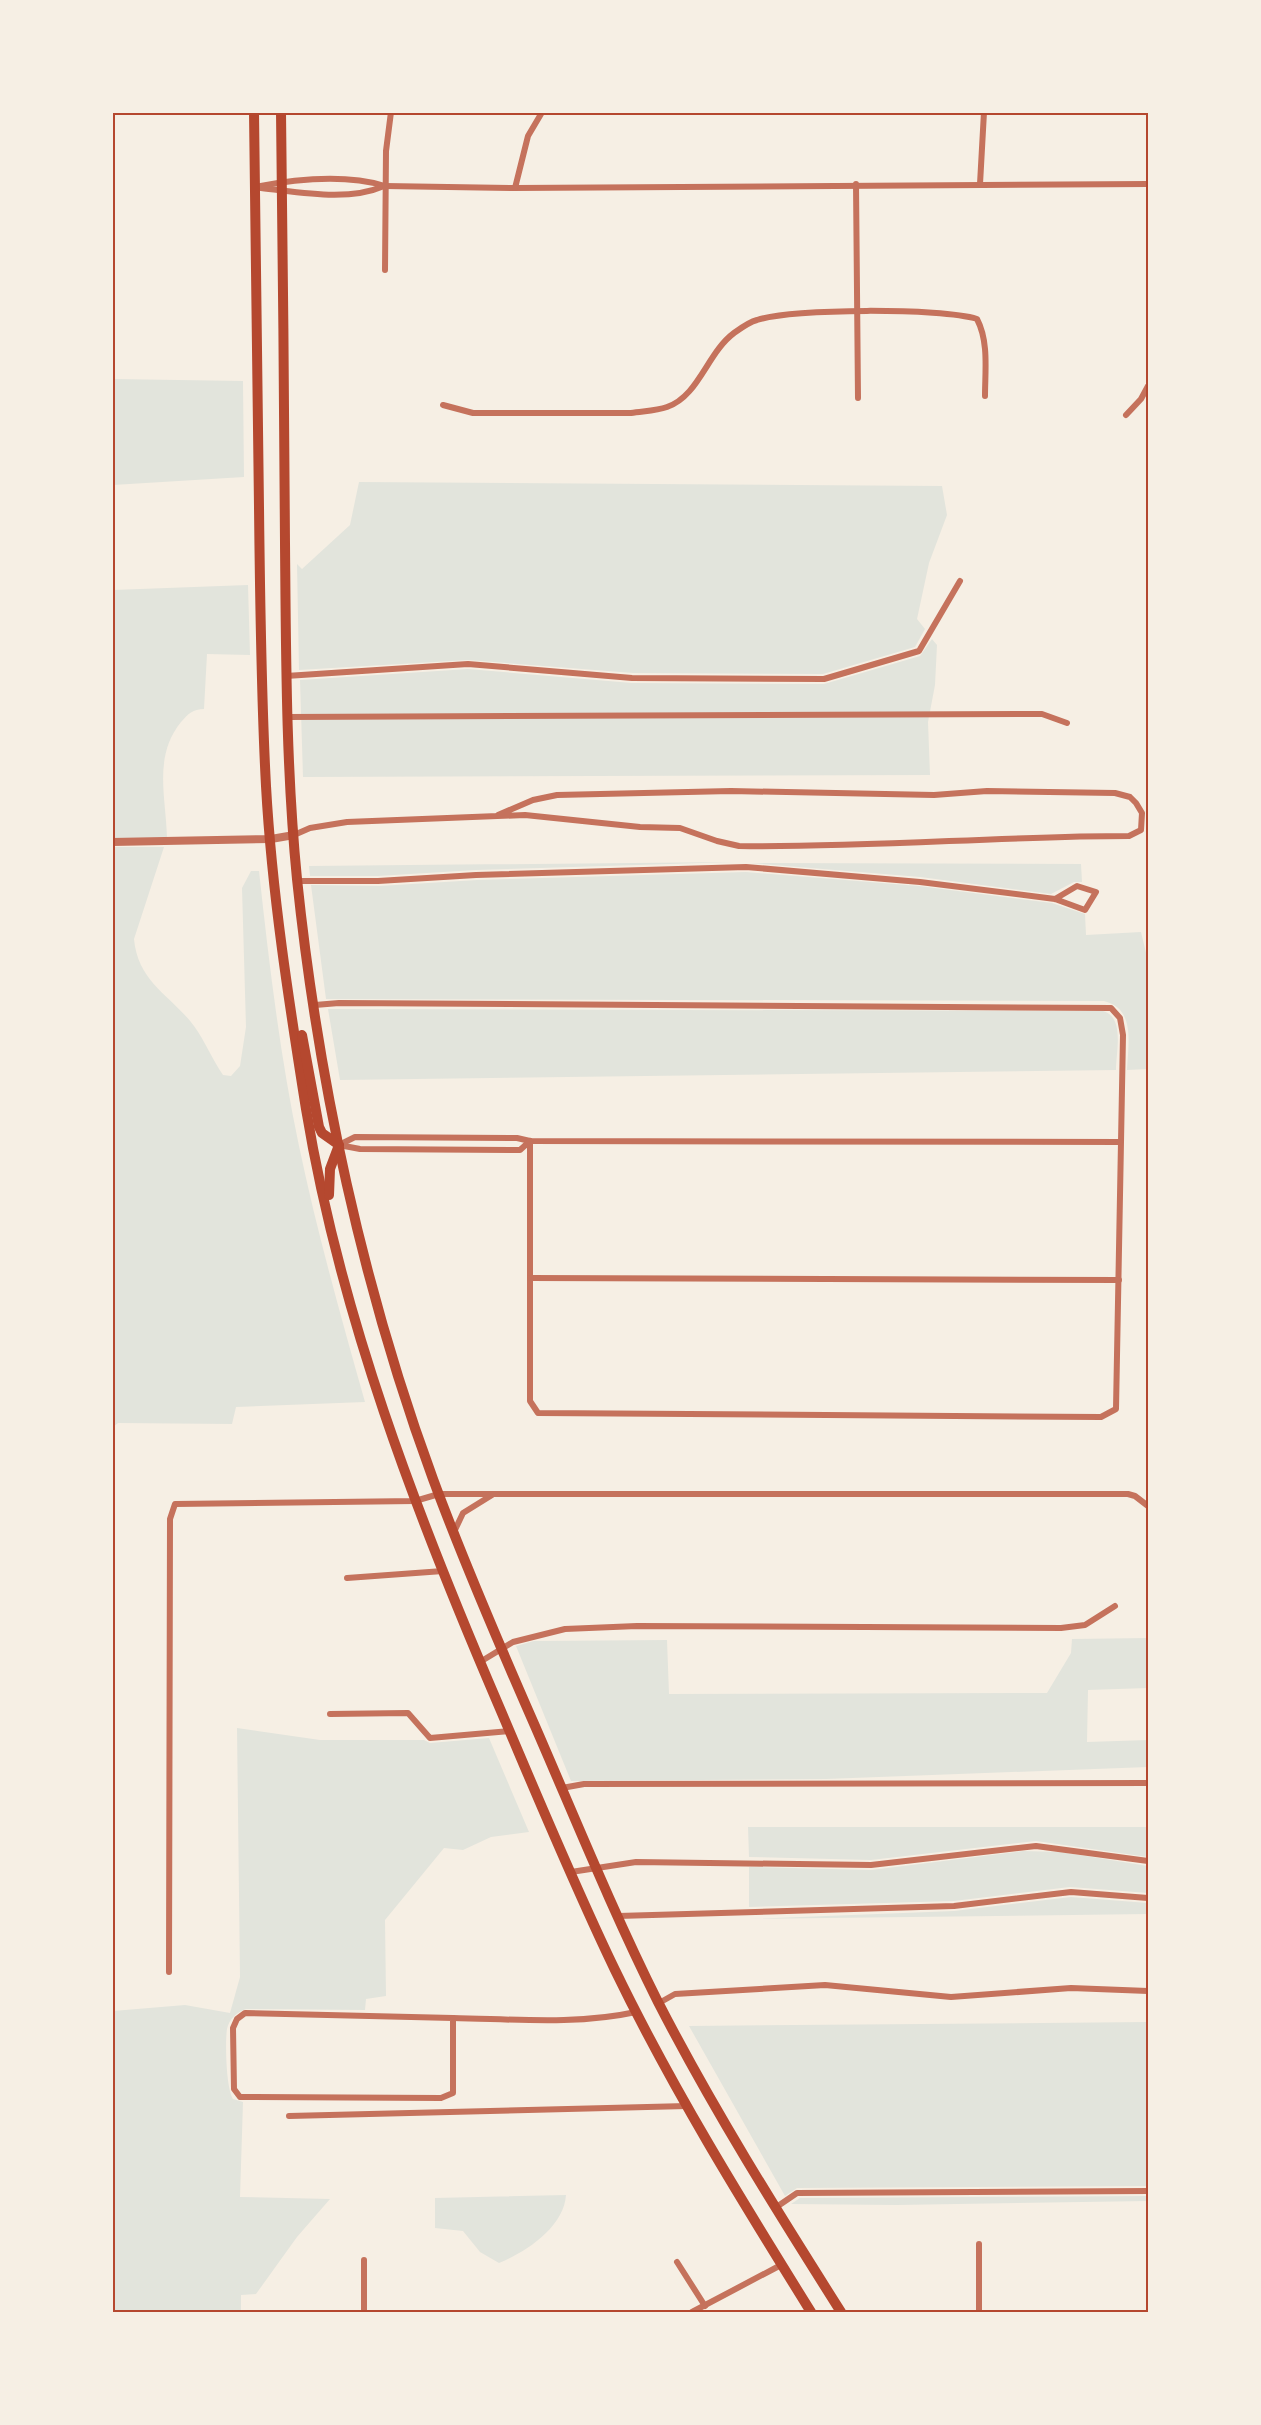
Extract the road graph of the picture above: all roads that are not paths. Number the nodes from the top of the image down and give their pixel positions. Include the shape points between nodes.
1 (254, 112) edge
2 (281, 112) edge
3 (392, 112) edge
4 (984, 112) edge
5 (541, 114) dead end
6 (856, 184) junction
7 (980, 184) junction
8 (1149, 184) edge
9 (282, 186) junction
10 (385, 186) junction
11 (255, 187) junction
12 (515, 188) junction
13 (385, 270) dead end
14 (857, 312) junction
15 (1149, 386) edge
16 (985, 396) dead end
17 (858, 398) dead end
18 (443, 405) dead end
19 (1126, 415) dead end
20 (960, 581) dead end
21 (286, 676) junction
22 (287, 717) junction
23 (1067, 723) dead end
24 (498, 815) junction
25 (294, 835) junction
26 (271, 839) junction
27 (112, 842) edge
28 (297, 880) junction
29 (1055, 899) junction
30 (280, 926) junction
31 (315, 1005) junction
32 (530, 1141) junction
33 (1120, 1142) junction
34 (339, 1145) junction
35 (330, 1223) junction
36 (530, 1278) junction
37 (1119, 1280) junction
38 (495, 1493) junction
39 (439, 1494) junction
40 (415, 1501) junction
41 (1149, 1506) edge
42 (454, 1532) junction
43 (443, 1571) junction
44 (348, 1578) dead end
45 (1115, 1606) dead end
46 (501, 1651) junction
47 (480, 1662) junction
48 (330, 1714) dead end
49 (510, 1731) junction
50 (1149, 1784) edge
51 (561, 1788) junction
52 (1149, 1862) edge
53 (596, 1867) junction
54 (571, 1872) junction
55 (1149, 1898) edge
56 (618, 1916) junction
57 (169, 1972) dead end
58 (1149, 1991) edge
59 (659, 2003) junction
60 (636, 2012) junction
61 (453, 2018) junction
62 (687, 2106) junction
63 (289, 2116) dead end
64 (1149, 2191) edge
65 (776, 2208) junction
66 (979, 2244) dead end
67 (364, 2260) dead end
68 (677, 2262) dead end
69 (781, 2265) junction
70 (705, 2306) junction
71 (364, 2313) edge
72 (692, 2313) edge
73 (811, 2313) edge
74 (841, 2313) edge
75 (979, 2313) edge

1 - 11 highway
2 - 9 highway
3 - 10 street
4 - 7 street
5 - 12 street via 528,136
6 - 7 street
6 - 12 street
6 - 14 street
7 - 8 street
9 - 10 street via 368,181
9 - 10 street via 306,193 370,192
9 - 11 street
9 - 21 highway
10 - 12 street
10 - 13 street
11 - 26 highway via 261,676
14 - 16 street via 957,314 976,319 984,344
14 - 17 street
14 - 18 street via 778,315 756,320 726,340 687,395 656,410 473,413
15 - 19 street
20 - 21 street via 919,651 824,679 632,678 468,664
21 - 22 highway
22 - 23 street via 1042,714
22 - 25 highway
24 - 24 street via 557,795 731,791 934,795 987,791 1115,793 1130,797 1143,820 1141,830 1129,836 757,846 726,844 681,828
24 - 25 street via 347,822
25 - 26 street
25 - 28 highway
26 - 27 street
26 - 30 highway
28 - 29 street via 378,881 746,867 920,882
28 - 31 highway
29 - 29 street via 1084,910 1096,892 1077,886
30 - 34 highway via 292,967 319,1127
30 - 35 highway via 307,1113
31 - 33 street via 1104,1006 1117,1013 1123,1026
31 - 34 highway
32 - 33 street
32 - 34 street via 355,1137
32 - 34 street via 520,1150 360,1149
32 - 36 street
33 - 37 street
34 - 35 highway via 328,1185
34 - 39 highway via 379,1308
35 - 40 highway via 361,1338
36 - 37 street
36 - 37 street via 530,1401 538,1413 1101,1417 1110,1414 1117,1403
38 - 39 street
38 - 41 street via 1128,1494
38 - 42 street via 463,1513
39 - 40 street
39 - 42 highway
40 - 43 highway
40 - 57 street via 173,1506
42 - 46 highway
43 - 44 street
43 - 47 highway
45 - 46 street via 1095,1621 1074,1628 589,1628 543,1633 513,1642
46 - 47 street
46 - 51 highway
47 - 49 highway
48 - 49 street via 408,1713 430,1738
49 - 54 highway
50 - 51 street via 596,1784
51 - 53 highway
52 - 53 street via 1036,1846 871,1865 636,1862
53 - 54 street
53 - 56 highway
54 - 60 highway
55 - 56 street via 1071,1892 954,1906
56 - 59 highway
58 - 59 street via 1071,1988 951,1997 825,1985 675,1994
59 - 65 highway
60 - 61 street via 610,2018
60 - 62 highway
61 - 61 street via 245,2013 233,2028 234,2089 236,2094 246,2097 441,2098 453,2093
62 - 63 street
62 - 69 highway
64 - 65 street via 797,2193
65 - 74 highway
66 - 75 street
67 - 71 street
68 - 70 street
69 - 70 street
69 - 73 highway
70 - 72 street

